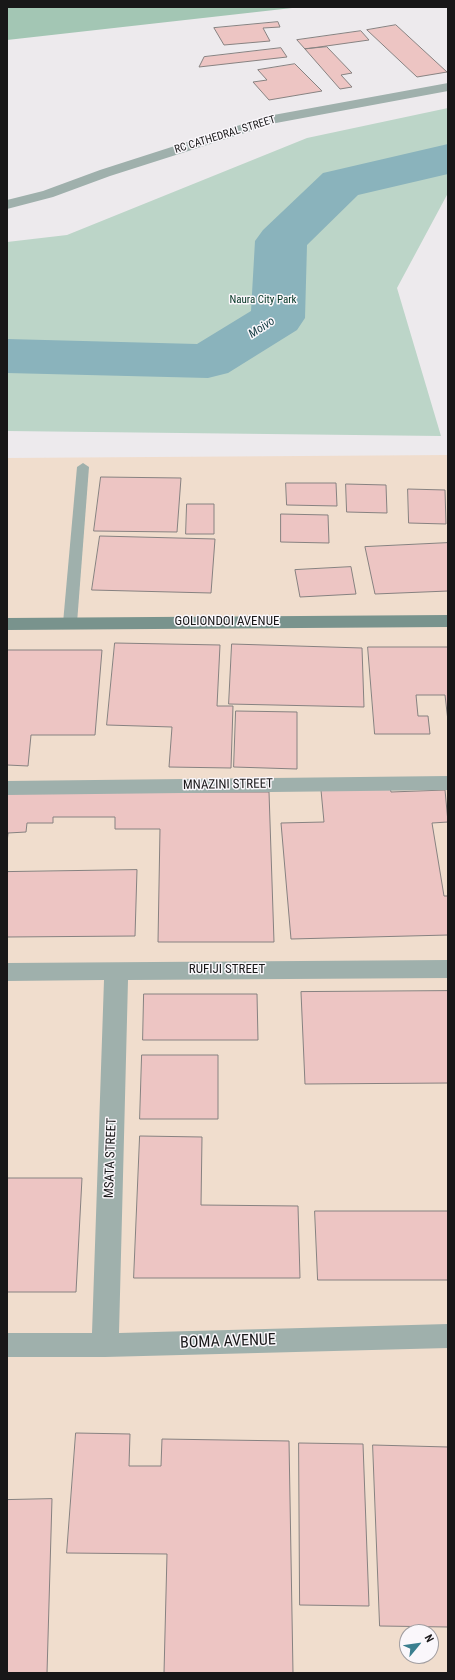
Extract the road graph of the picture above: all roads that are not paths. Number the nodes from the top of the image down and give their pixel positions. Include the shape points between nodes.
1 (448, 87) edge
2 (7, 205) edge
3 (83, 468) dead end
4 (448, 621) edge
5 (70, 623) junction
6 (7, 624) edge
7 (448, 783) edge
8 (7, 788) edge
9 (448, 968) edge
10 (116, 970) junction
11 (7, 972) edge
12 (448, 1336) edge
13 (7, 1345) edge
14 (105, 1346) junction

1 - 2 street, RC CATHEDRAL STREET via 273,119 48,194
3 - 5 lane
4 - 5 street, GOLIONDOI AVENUE
5 - 6 street, GOLIONDOI AVENUE
7 - 8 street, MNAZINI STREET
9 - 10 street, RUFIJI STREET
10 - 11 street, RUFIJI STREET
10 - 14 street, MSATA STREET
12 - 14 street, BOMA AVENUE
13 - 14 street, BOMA AVENUE

